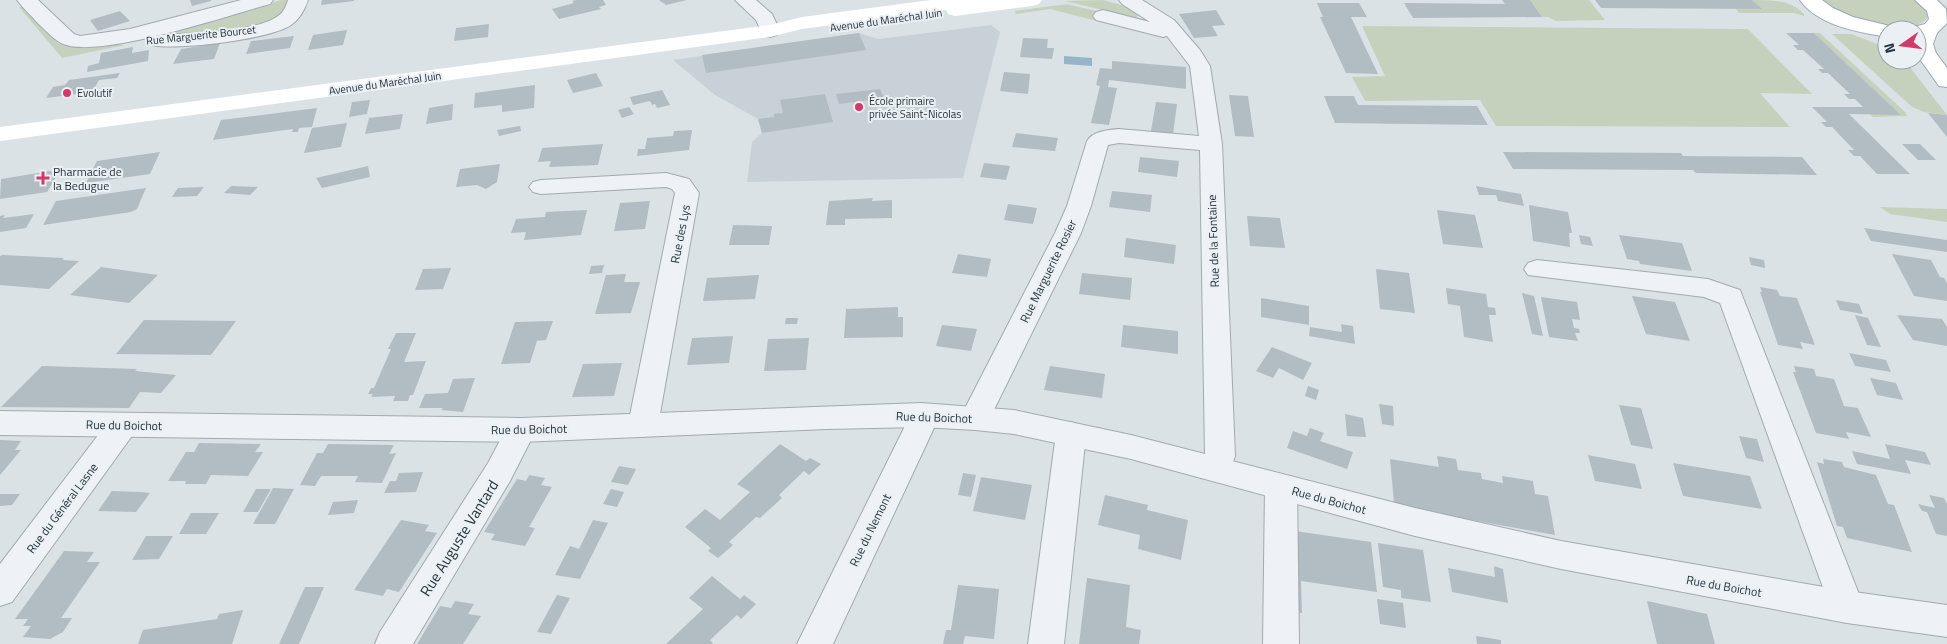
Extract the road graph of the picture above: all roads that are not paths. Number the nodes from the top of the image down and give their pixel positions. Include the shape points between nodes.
1 (27, 0) edge
2 (263, 0) edge
3 (298, 0) edge
4 (745, 0) edge
5 (975, 0) edge
6 (1032, 0) edge
7 (1129, 0) edge
8 (1158, 0) edge
9 (1810, 1) edge
10 (1932, 3) edge
11 (1103, 16) dead end
12 (1863, 26) junction
13 (1171, 28) junction
14 (1927, 28) edge
15 (1877, 29) edge
16 (770, 31) junction
17 (1877, 33) edge
18 (122, 38) junction
19 (1927, 50) edge
20 (1927, 64) edge
21 (1943, 76) edge
22 (0, 134) edge
23 (1211, 144) junction
24 (541, 188) dead end
25 (1537, 268) dead end
26 (921, 415) junction
27 (975, 418) junction
28 (0, 424) edge
29 (123, 425) junction
30 (643, 425) junction
31 (521, 430) junction
32 (1072, 434) junction
33 (1216, 468) junction
34 (1281, 487) junction
35 (0, 590) edge
36 (1846, 608) junction
37 (1947, 620) edge
38 (393, 644) edge
39 (815, 644) edge
40 (1046, 644) edge
41 (1281, 644) edge

1 - 18 street, Rue Marguerite Bourcet via 71,42 92,43
2 - 18 street, Rue Marguerite Bourcet
3 - 18 street, Rue Marguerite Bourcet via 284,21 262,29 167,40 133,42
4 - 16 street via 765,18
5 - 16 main road, Avenue du Maréchal Juin via 802,23
6 - 16 main road, Avenue du Maréchal Juin via 804,31
7 - 13 street, Rue de la Fontaine
8 - 13 street, Rue de la Fontaine
9 - 12 main road via 1837,17
10 - 14 main road via 1939,14 1938,22
11 - 13 street
12 - 15 main road
12 - 17 main road
13 - 23 street, Rue de la Fontaine via 1200,66
16 - 22 main road, Avenue du Maréchal Juin
19 - 21 main road
20 - 21 main road
23 - 27 street, Rue Marguerite Rosier via 1119,136 1098,141 1068,233
23 - 33 street, Rue de la Fontaine via 1220,456
24 - 30 street, Rue des Lys via 666,180 681,184 687,193
25 - 36 street via 1708,288 1731,297
26 - 27 street, Rue du Boichot
26 - 30 street, Rue du Boichot
26 - 39 street, Rue du Nemont via 920,428
27 - 32 street, Rue du Boichot
28 - 29 street, Rue du Boichot
29 - 31 street, Rue du Boichot
29 - 35 street, Rue du Général Lasne
30 - 31 street, Rue du Boichot
31 - 38 street, Rue Auguste Vantard via 499,472
32 - 33 street, Rue du Boichot
32 - 40 street
33 - 34 street, Rue du Boichot
34 - 36 street, Rue du Boichot via 1561,555
34 - 41 street
36 - 37 street, Rue du Boichot

